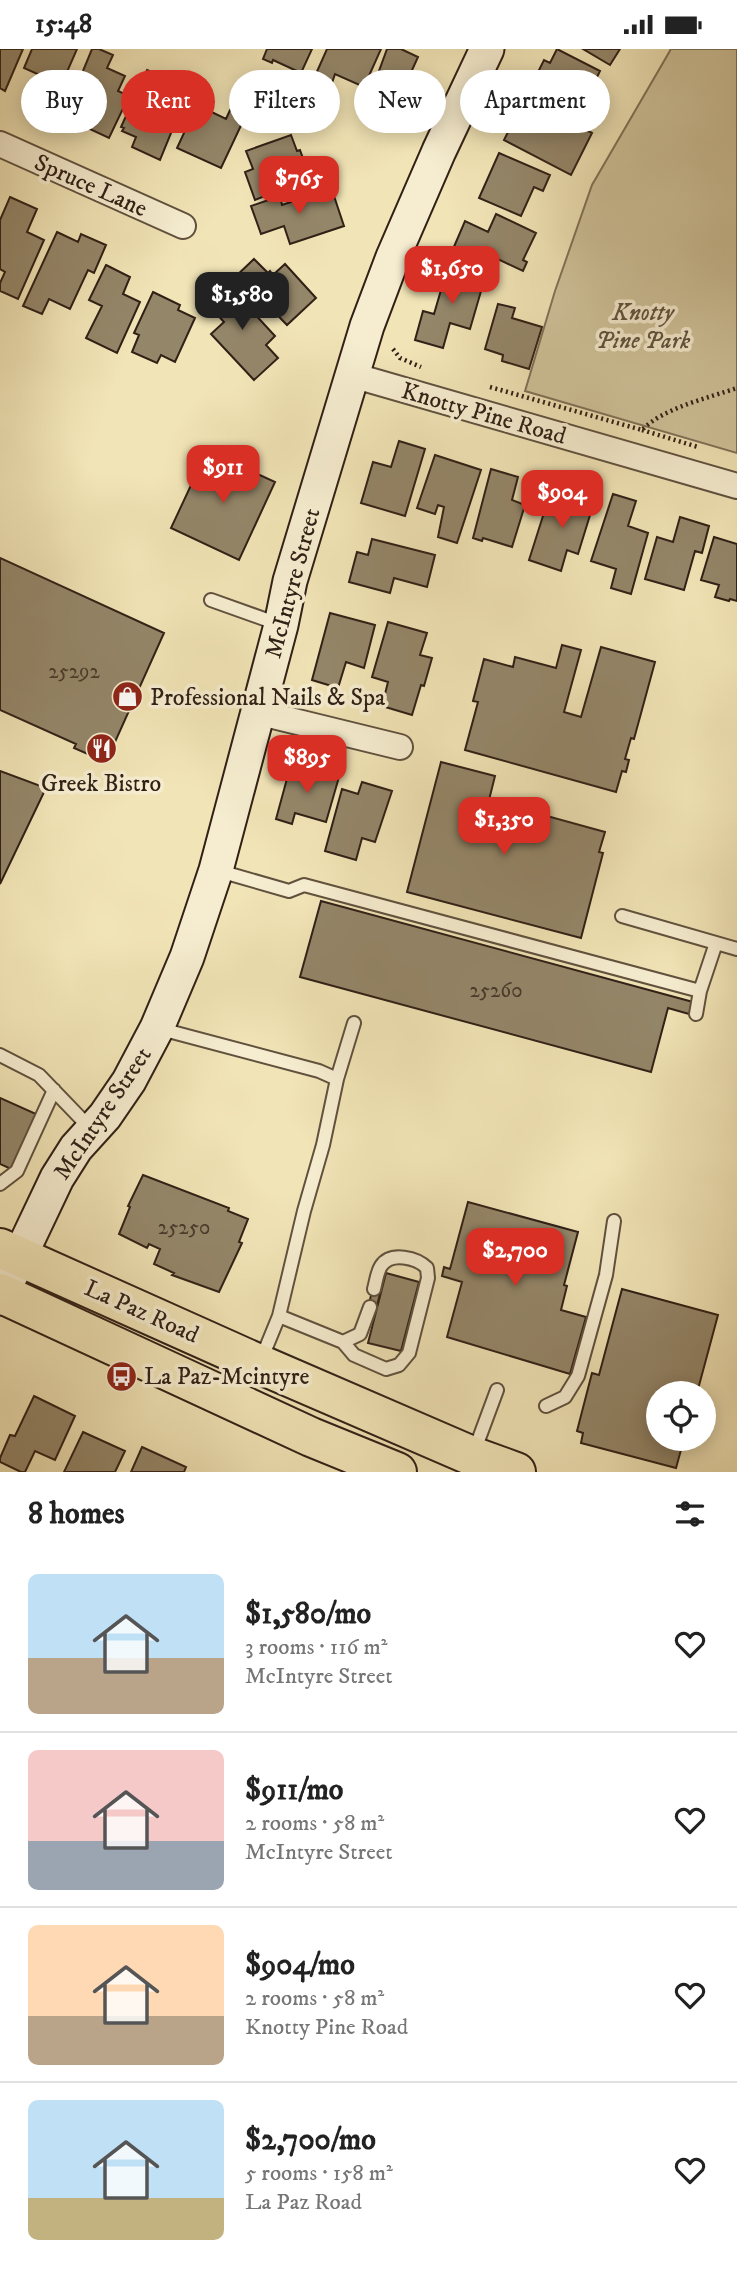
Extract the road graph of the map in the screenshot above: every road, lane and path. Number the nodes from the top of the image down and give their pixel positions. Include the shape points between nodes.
1 (487, 49) edge
2 (0, 144) edge
3 (183, 226) dead end
4 (393, 349) dead end
5 (430, 370) dead end
6 (352, 375) junction
7 (485, 386) dead end
8 (737, 388) edge
9 (642, 430) junction
10 (700, 447) dead end
11 (737, 486) edge
12 (211, 600) dead end
13 (281, 625) junction
14 (257, 712) junction
15 (400, 747) dead end
16 (216, 870) junction
17 (622, 916) dead end
18 (716, 943) junction
19 (737, 949) edge
20 (700, 991) junction
21 (696, 1014) dead end
22 (354, 1023) dead end
23 (157, 1028) junction
24 (0, 1055) edge
25 (337, 1079) junction
26 (54, 1090) junction
27 (92, 1130) junction
28 (0, 1184) edge
29 (614, 1221) dead end
30 (10, 1252) edge
31 (374, 1289) dead end
32 (1, 1295) edge
33 (370, 1307) dead end
34 (279, 1316) junction
35 (343, 1342) junction
36 (259, 1364) junction
37 (497, 1390) dead end
38 (547, 1406) dead end
39 (469, 1464) edge
40 (397, 1472) edge
41 (516, 1472) edge

1 - 6 street, McIntyre Street via 393,257
2 - 3 street, Spruce Lane
4 - 5 path via 400,358
6 - 11 street, Knotty Pine Road
6 - 13 street, McIntyre Street
7 - 9 path
8 - 9 path via 674,410
9 - 10 path
12 - 13 lane
13 - 14 street, McIntyre Street
14 - 15 street
14 - 16 street, McIntyre Street
16 - 20 lane via 289,891 304,885
16 - 23 street, McIntyre Street
17 - 18 lane
18 - 19 lane
18 - 20 lane
20 - 21 lane
22 - 25 lane
23 - 25 lane
23 - 27 street, McIntyre Street via 129,1081
24 - 26 lane via 39,1075
25 - 34 lane
26 - 27 lane
26 - 28 lane via 17,1171
27 - 30 street, McIntyre Street
29 - 38 lane via 606,1275 578,1376 565,1397
30 - 32 street, McIntyre Street
30 - 36 main road, La Paz Road
31 - 35 lane via 380,1267 388,1259 420,1260 428,1268 409,1353 399,1365 386,1369 354,1355
32 - 40 main road, La Paz Road
33 - 35 lane via 360,1334
34 - 35 lane
34 - 36 lane
36 - 39 main road, La Paz Road
37 - 39 lane
39 - 41 main road, La Paz Road

